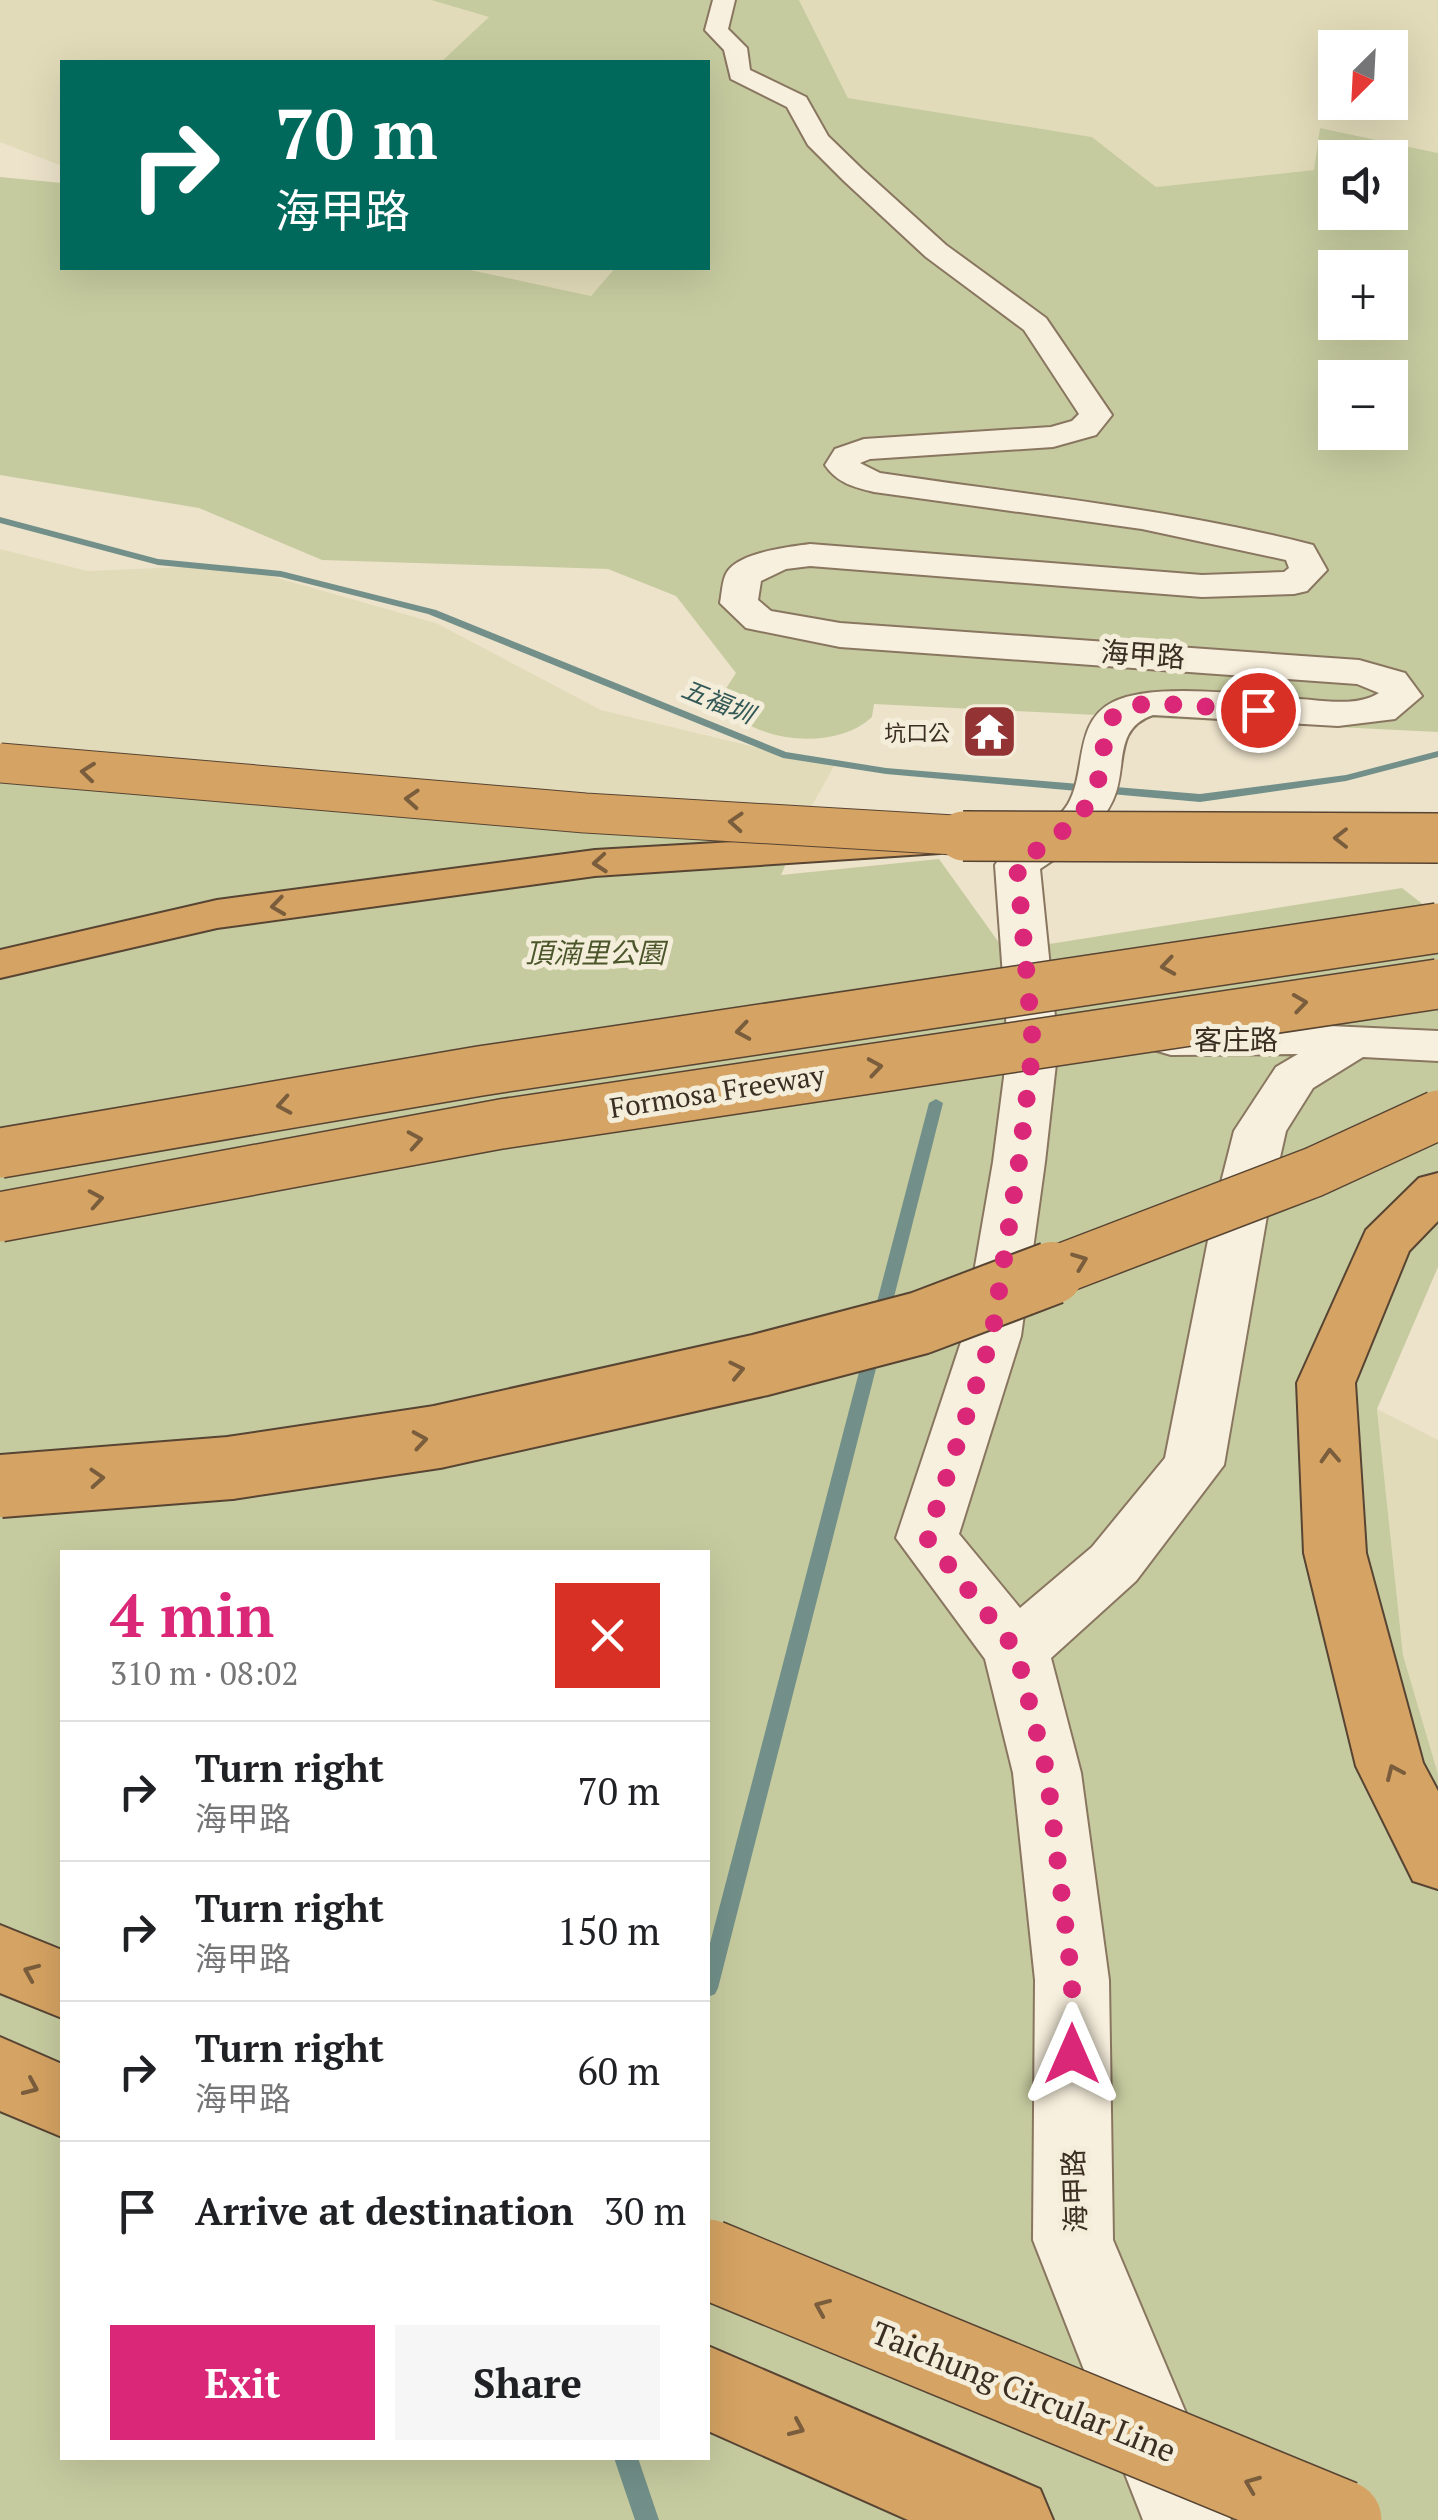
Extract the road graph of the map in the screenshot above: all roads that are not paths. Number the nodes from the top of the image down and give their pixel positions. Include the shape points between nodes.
1 (724, 0) edge
2 (0, 763) edge
3 (1438, 838) edge
4 (1012, 839) junction
5 (1438, 928) edge
6 (0, 964) edge
7 (1438, 984) edge
8 (1354, 1042) junction
9 (1033, 1046) junction
10 (1438, 1046) edge
11 (1438, 1115) edge
12 (0, 1153) edge
13 (1438, 1190) edge
14 (0, 1216) edge
15 (0, 1486) edge
16 (1016, 1650) junction
17 (1438, 1860) edge
18 (0, 1958) edge
19 (60, 1984) edge
20 (0, 2073) edge
21 (60, 2100) edge
22 (710, 2260) edge
23 (710, 2389) edge
24 (1009, 2520) edge
25 (1186, 2520) edge
26 (1342, 2520) edge

1 - 9 street, 海甲路 via 716,30 734,48 739,74 797,102 817,140 853,175 936,251 1035,324 1096,415 1084,428 1052,437 864,449 842,465 874,482 1261,542 1300,554 1310,570 1294,583 1202,586 810,555 743,575 738,602 760,620 840,635 1299,665 1391,681 1402,696 1381,710 1338,714 1150,703 1122,708 1108,722 1098,781 1080,818 1017,865
4 -> 2 highway, bridge via 585,813
3 -> 4 highway, bridge
4 -> 6 highway, bridge via 595,863 218,914
5 -> 12 highway, Formosa Freeway, bridge via 480,1072
14 -> 7 highway, Formosa Freeway, bridge via 500,1124
8 - 9 street, 客庄路 via 1240,1037
8 - 10 street, 客庄路
8 - 16 street via 1294,1078 1260,1131 1194,1465 1114,1564
9 - 16 street, 海甲路 via 992,1336 927,1538
15 -> 11 highway, bridge via 230,1468 438,1437 920,1323 1314,1172
17 -> 13 highway via 1390,1766 1335,1552 1326,1382 1385,1243
16 - 25 street, 海甲路 via 1047,1773 1072,1980 1073,2240
19 -> 18 highway
20 -> 21 highway
26 -> 22 highway, Taichung Circular Line, bridge
23 -> 24 highway

